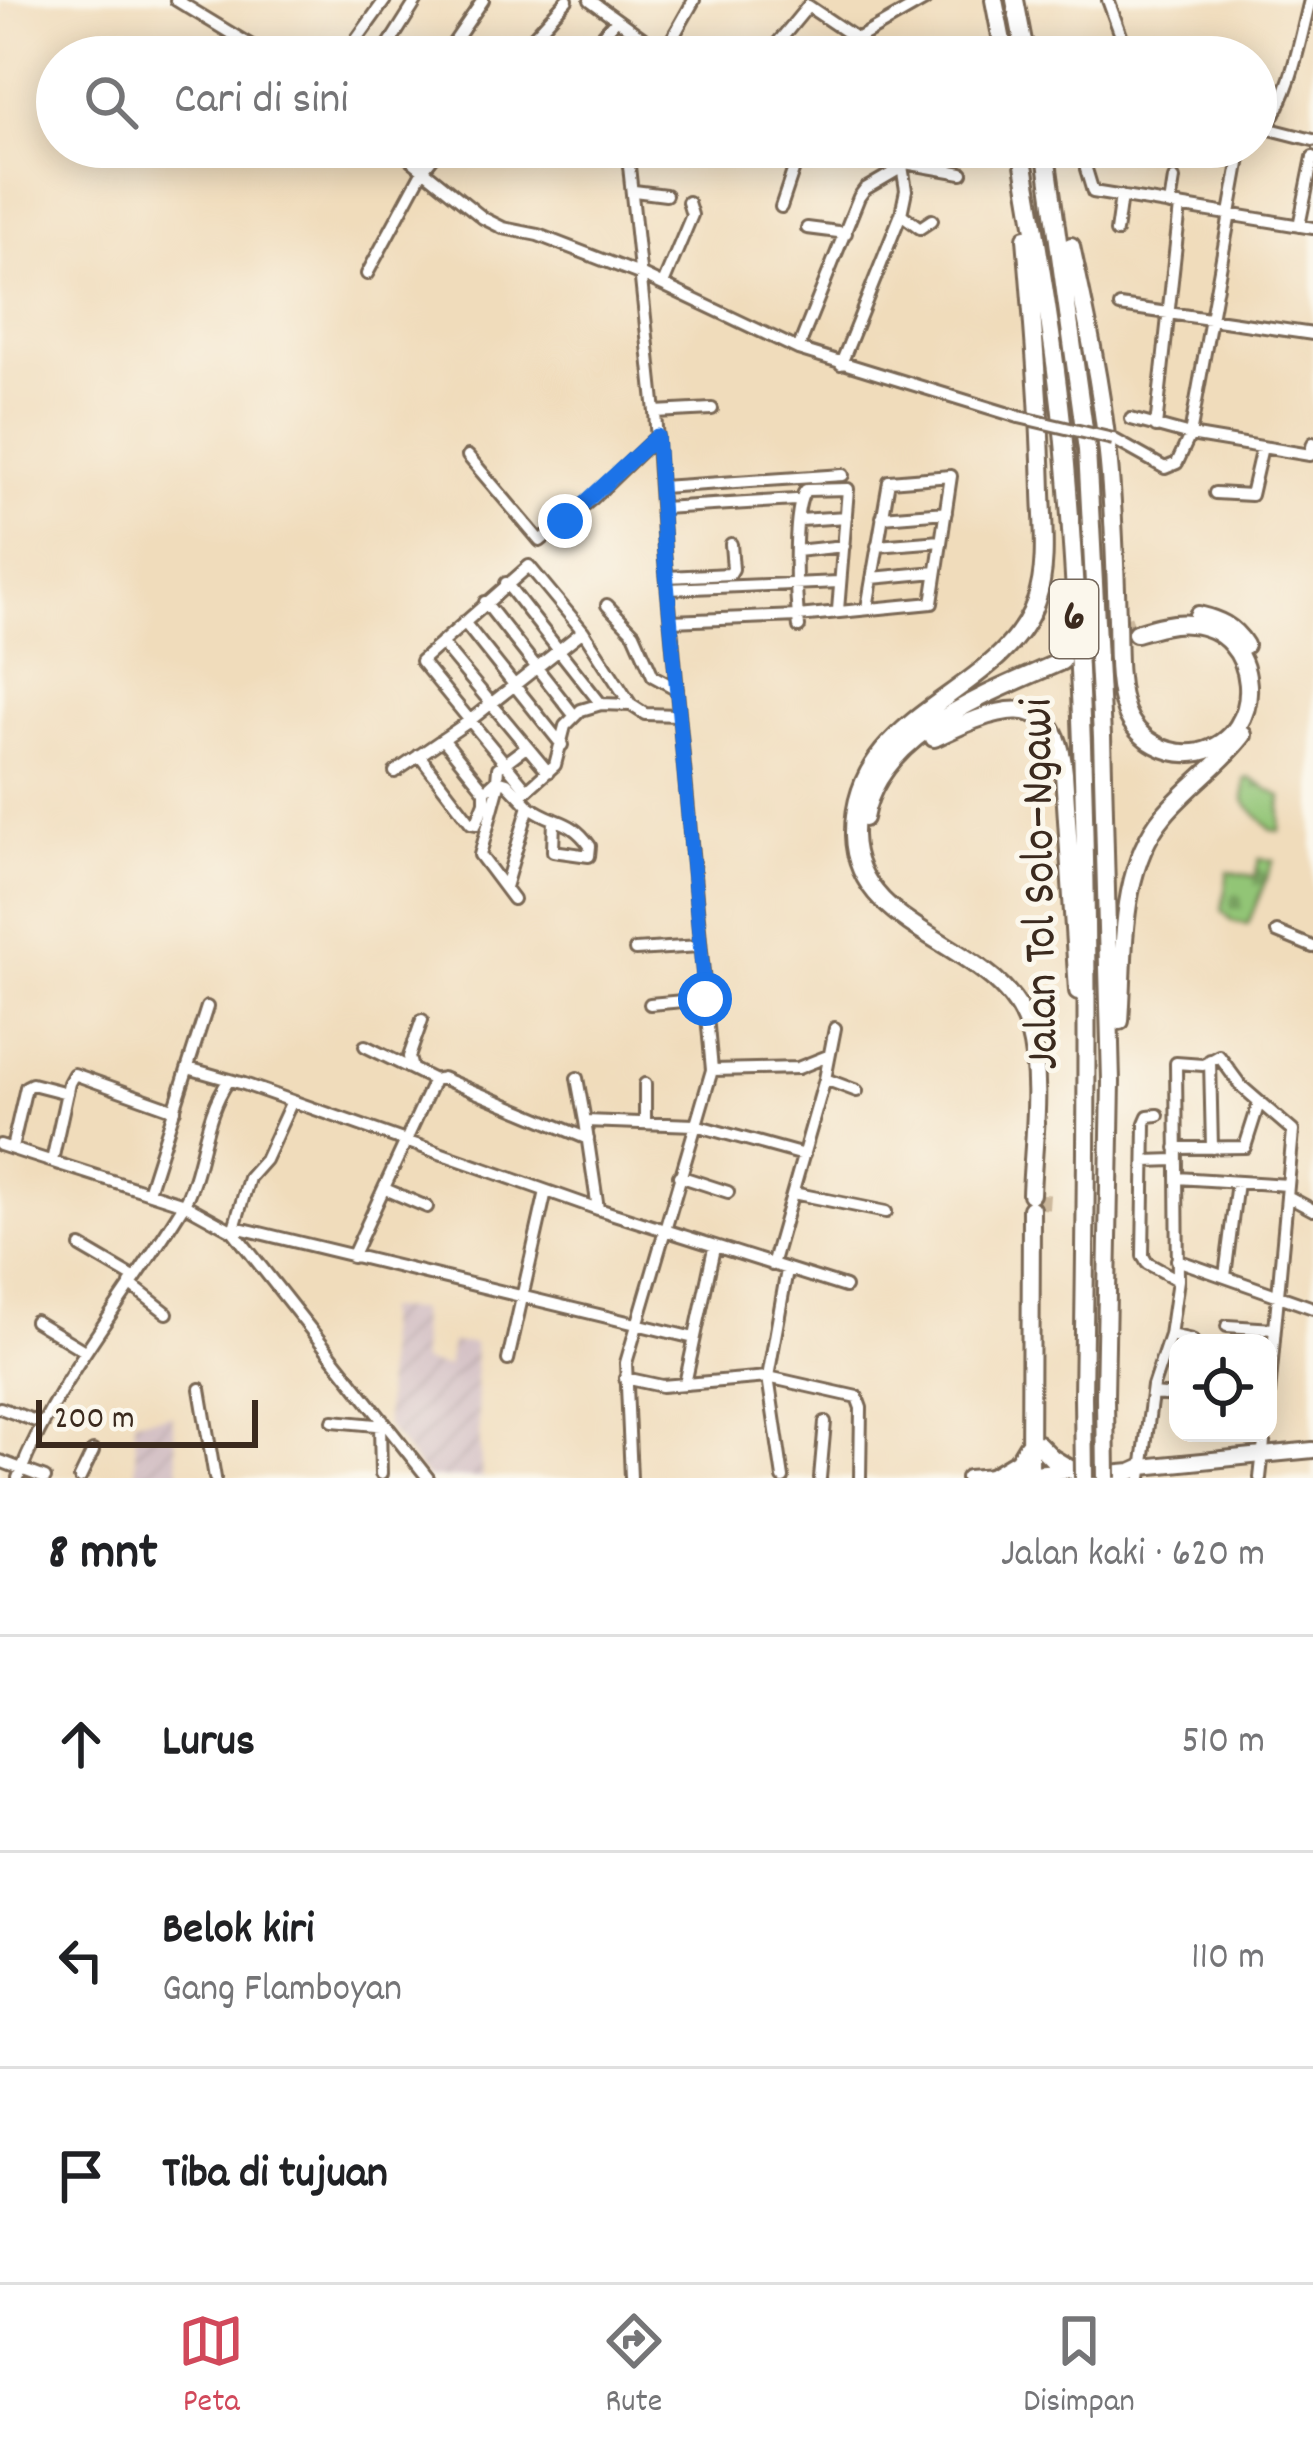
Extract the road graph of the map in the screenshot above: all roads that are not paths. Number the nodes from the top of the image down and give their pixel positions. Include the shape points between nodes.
1 (176, 0) edge
2 (385, 0) edge
3 (418, 0) edge
4 (483, 0) edge
5 (567, 0) edge
6 (590, 0) edge
7 (694, 0) edge
8 (794, 0) edge
9 (925, 0) edge
10 (994, 0) edge
11 (1015, 0) edge
12 (1108, 0) edge
13 (1310, 0) edge
14 (810, 3) edge
15 (616, 20) junction
16 (235, 36) edge
17 (359, 36) edge
18 (395, 36) edge
19 (458, 36) edge
20 (534, 36) edge
21 (602, 36) edge
22 (638, 36) edge
23 (675, 36) edge
24 (783, 36) edge
25 (852, 36) edge
26 (861, 36) edge
27 (1001, 36) edge
28 (1021, 36) edge
29 (1121, 36) edge
30 (1277, 98) edge
31 (1277, 132) edge
32 (1313, 140) edge
33 (1313, 157) edge
34 (421, 168) edge
35 (630, 168) edge
36 (795, 168) edge
37 (895, 168) edge
38 (902, 168) edge
39 (932, 168) edge
40 (1022, 168) edge
41 (1023, 168) edge
42 (1049, 168) edge
43 (1050, 168) edge
44 (1086, 168) edge
45 (1237, 168) edge
46 (423, 170) junction
47 (962, 172) dead end
48 (1174, 179) dead end
49 (634, 191) junction
50 (666, 195) dead end
51 (1121, 196) junction
52 (688, 202) dead end
53 (1175, 206) junction
54 (781, 207) dead end
55 (901, 214) junction
56 (1227, 214) junction
57 (932, 220) dead end
58 (1299, 226) junction
59 (807, 228) dead end
60 (1313, 228) edge
61 (1116, 232) dead end
62 (846, 233) junction
63 (367, 274) dead end
64 (642, 274) junction
65 (663, 284) junction
66 (1120, 306) dead end
67 (1166, 312) junction
68 (1212, 317) junction
69 (1313, 334) edge
70 (798, 349) junction
71 (841, 364) junction
72 (712, 409) dead end
73 (655, 412) junction
74 (1130, 419) dead end
75 (1156, 427) junction
76 (1190, 435) junction
77 (657, 436) junction
78 (1313, 443) edge
79 (1262, 447) junction
80 (468, 456) dead end
81 (843, 475) dead end
82 (661, 488) junction
83 (1215, 493) dead end
84 (796, 500) dead end
85 (662, 508) junction
86 (946, 512) junction
87 (846, 517) junction
88 (882, 518) junction
89 (800, 520) junction
90 (941, 541) junction
91 (731, 544) dead end
92 (844, 546) junction
93 (877, 546) junction
94 (796, 551) junction
95 (936, 572) junction
96 (872, 578) junction
97 (839, 582) junction
98 (506, 583) junction
99 (668, 583) junction
100 (797, 584) junction
101 (485, 602) junction
102 (607, 605) dead end
103 (867, 608) junction
104 (838, 610) junction
105 (671, 621) junction
106 (799, 621) junction
107 (464, 622) junction
108 (583, 631) junction
109 (441, 643) junction
110 (559, 648) junction
111 (1061, 656) tunnel mouth
112 (536, 666) junction
113 (514, 684) junction
114 (622, 687) junction
115 (677, 689) junction
116 (490, 703) junction
117 (604, 704) junction
118 (631, 705) junction
119 (574, 715) junction
120 (679, 715) junction
121 (467, 722) junction
122 (443, 739) junction
123 (901, 744) junction
124 (562, 745) junction
125 (526, 747) junction
126 (419, 755) junction
127 (504, 765) junction
128 (395, 772) dead end
129 (548, 772) junction
130 (498, 781) junction
131 (485, 790) junction
132 (529, 806) junction
133 (554, 819) dead end
134 (506, 887) junction
135 (513, 898) dead end
136 (1277, 932) dead end
137 (700, 946) junction
138 (1310, 947) edge
139 (635, 950) dead end
140 (705, 999) junction
141 (650, 1004) dead end
142 (207, 1007) dead end
143 (422, 1020) dead end
144 (835, 1028) dead end
145 (365, 1046) dead end
146 (828, 1056) junction
147 (1210, 1060) junction
148 (188, 1069) junction
149 (412, 1069) junction
150 (712, 1070) junction
151 (577, 1078) dead end
152 (825, 1079) junction
153 (229, 1080) junction
154 (434, 1080) junction
155 (1111, 1082) junction
156 (645, 1084) dead end
157 (857, 1091) dead end
158 (67, 1093) junction
159 (1088, 1094) junction
160 (292, 1101) junction
161 (1259, 1102) junction
162 (175, 1109) junction
163 (1158, 1115) dead end
164 (585, 1121) junction
165 (645, 1122) junction
166 (695, 1125) junction
167 (588, 1139) junction
168 (408, 1142) junction
169 (6, 1147) edge
170 (1212, 1148) junction
171 (1176, 1154) junction
172 (804, 1155) junction
173 (52, 1161) junction
174 (1145, 1161) junction
175 (679, 1176) junction
176 (1177, 1178) junction
177 (1237, 1182) junction
178 (385, 1189) junction
179 (1287, 1190) junction
180 (546, 1191) junction
181 (148, 1192) junction
182 (728, 1192) dead end
183 (793, 1192) junction
184 (184, 1204) junction
185 (427, 1207) dead end
186 (598, 1209) junction
187 (1313, 1210) edge
188 (886, 1212) dead end
189 (234, 1229) junction
190 (663, 1230) junction
191 (81, 1247) dead end
192 (714, 1248) junction
193 (352, 1257) junction
194 (1177, 1260) junction
195 (772, 1265) junction
196 (787, 1270) junction
197 (1226, 1276) junction
198 (1178, 1280) junction
199 (132, 1281) junction
200 (845, 1287) dead end
201 (522, 1294) junction
202 (1276, 1295) junction
203 (1313, 1308) edge
204 (166, 1313) dead end
205 (35, 1321) dead end
206 (636, 1322) junction
207 (1226, 1326) dead end
208 (1274, 1329) junction
209 (1170, 1334) edge
210 (1274, 1334) edge
211 (694, 1338) junction
212 (1169, 1338) edge
213 (83, 1350) junction
214 (508, 1360) dead end
215 (769, 1377) junction
216 (625, 1378) junction
217 (685, 1384) junction
218 (200, 1389) dead end
219 (1151, 1394) junction
220 (1169, 1395) edge
221 (0, 1408) edge
222 (333, 1420) dead end
223 (825, 1422) dead end
224 (41, 1423) junction
225 (383, 1425) junction
226 (1264, 1442) edge
227 (1034, 1443) junction
228 (93, 1450) dead end
229 (1313, 1450) edge
230 (1262, 1455) junction
231 (0, 1461) edge
232 (1141, 1472) edge
233 (20, 1474) edge
234 (381, 1474) dead end
235 (1076, 1475) edge
236 (1035, 1476) edge
237 (986, 1477) edge
238 (45, 1478) edge
239 (80, 1478) edge
240 (215, 1478) edge
241 (428, 1478) edge
242 (631, 1478) edge
243 (783, 1478) edge
244 (820, 1478) edge
245 (860, 1478) edge
246 (968, 1478) edge
247 (1106, 1478) edge
248 (1261, 1478) edge

1 - 16 street
2 - 17 street
3 - 18 street
4 - 19 street
5 - 20 street
6 - 15 street
7 - 23 street
8 - 14 street
9 - 26 street
10 - 27 highway
11 - 28 highway
12 - 29 street
13 - 30 street
14 - 24 street
14 - 25 street
15 - 21 street
15 - 22 street
31 - 32 street
33 - 58 street
34 - 46 street
35 - 49 street
36 - 54 street
37 - 62 street via 865,189
38 - 55 street
39 - 47 street
40 - 123 highway via 1040,400 1044,549 1037,600 1017,636 924,710
41 - 159 highway, Jalan Tol Solo–Ngawi / 6 via 1065,451
42 - 155 highway, Jalan Tol Solo–Ngawi / 6 via 1087,450
43 - 155 highway via 1093,346 1126,712 1145,740 1196,753 1229,737 1244,718 1246,665 1231,642 1190,624 1135,628 1168,614 1219,620 1238,633 1255,662 1259,700 1240,740 1162,817 1143,847 1129,892
44 - 51 street via 1090,189
45 - 56 street
46 - 63 street
46 - 64 street via 503,228
48 - 53 street
49 - 50 street
49 - 64 street
51 - 53 street
51 - 61 street
52 - 65 street via 692,214
53 - 56 street
53 - 67 street
55 - 57 street via 920,228
55 - 71 street
56 - 58 street
56 - 68 street
58 - 60 street
59 - 62 street
62 - 70 street
64 - 65 street
64 - 73 street
65 - 70 street
66 - 67 street
67 - 68 street
67 - 75 street
68 - 69 street
68 - 76 street
70 - 71 street
71 - 76 street, bridge via 1113,439 1166,468
72 - 73 street
73 - 77 street
74 - 75 street
75 - 76 street
76 - 79 street
77 - 80 street via 540,541
77 - 82 street
78 - 79 street via 1310,454
79 - 83 street via 1251,496
81 - 82 street
82 - 85 street
84 - 85 street
85 - 99 street
86 - 88 street
86 - 88 street via 951,476 890,480
86 - 90 street
87 - 89 street
87 - 89 street via 848,490 835,488 802,492
87 - 92 street
88 - 93 street
89 - 94 street
90 - 93 street
90 - 95 street
91 - 99 street via 730,574
92 - 94 street
92 - 97 street
93 - 96 street
94 - 100 street
95 - 96 street
95 - 103 street via 932,603
96 - 103 street
97 - 100 street
97 - 104 street
98 - 101 street
98 - 108 street via 529,566
98 - 110 street
99 - 100 street
99 - 105 street
100 - 106 street
101 - 107 street
101 - 112 street
102 - 115 street via 634,633 652,676
103 - 104 street
104 - 106 street
105 - 106 street
105 - 115 street
107 - 109 street
107 - 113 street
108 - 110 street
108 - 114 street
109 - 116 street
109 - 121 street via 421,664
110 - 112 street
110 - 117 street
111 - 123 highway via 1002,678
112 - 113 street
112 - 119 street
113 - 116 street
113 - 124 street
114 - 117 street
114 - 118 street
115 - 120 street
116 - 121 street
116 - 125 street
117 - 118 street
117 - 119 street
118 - 120 street
119 - 124 street
120 - 137 street
121 - 122 street
121 - 127 street
122 - 126 street
122 - 131 street
123 - 159 highway via 999,709 1038,717 1059,743
123 - 227 highway via 874,763 858,790 857,858 905,919 1012,995 1028,1029 1036,1079
124 - 129 street
125 - 127 street
125 - 129 street
126 - 128 street
126 - 131 street via 474,824
127 - 129 street via 527,790
127 - 130 street
130 - 131 street
130 - 132 street
130 - 134 street via 479,855
132 - 133 street
132 - 134 street
134 - 135 street
136 - 138 street
137 - 139 street
137 - 140 street
140 - 141 street
140 - 150 street
142 - 148 street
143 - 149 street
144 - 146 street
145 - 149 street
146 - 150 street via 798,1069
146 - 152 street
147 - 161 street via 1222,1058
147 - 170 street
147 - 171 street via 1174,1064
148 - 153 street
148 - 162 street
149 - 154 street
150 - 166 street
151 - 164 street
152 - 157 street
152 - 172 street
153 - 160 street
153 - 184 street via 211,1112
154 - 167 street
154 - 168 street
155 - 247 highway, Jalan Tol Solo–Ngawi / 6, bridge
156 - 165 street
158 - 162 street via 74,1074
158 - 169 street via 26,1087
158 - 173 street
159 - 235 highway, Jalan Tol Solo–Ngawi / 6, bridge
160 - 168 street
160 - 189 street via 249,1178
161 - 170 street via 1247,1145
161 - 179 street via 1293,1131
162 - 181 street
163 - 174 street via 1146,1118
164 - 165 street
164 - 167 street
165 - 166 street
166 - 172 street
166 - 175 street
167 - 186 street
168 - 178 street
168 - 180 street
169 - 173 street
170 - 171 street
171 - 174 street
171 - 176 street
172 - 183 street
173 - 181 street
174 - 198 street via 1144,1260
175 - 182 street
175 - 190 street
176 - 177 street
176 - 194 street
177 - 179 street
177 - 197 street
178 - 185 street
178 - 193 street
179 - 187 street
179 - 202 street
180 - 186 street
180 - 201 street
181 - 184 street
183 - 188 street
183 - 195 street
184 - 189 street
184 - 199 street
186 - 190 street
189 - 193 street
189 - 225 street
190 - 192 street
190 - 206 street
191 - 199 street
192 - 195 street
192 - 211 street
193 - 201 street
194 - 197 street
194 - 198 street
195 - 196 street
196 - 200 street
196 - 215 street
197 - 202 street
198 - 209 street
199 - 204 street
199 - 213 street
201 - 206 street
201 - 214 street
202 - 203 street
202 - 208 street
205 - 213 street
206 - 211 street
206 - 216 street
207 - 208 street
208 - 210 street
211 - 217 street
212 - 219 street
213 - 224 street
215 - 217 street
215 - 243 street
215 - 245 street via 858,1398
216 - 217 street
216 - 242 street
218 - 240 street
219 - 220 street
219 - 232 street
221 - 224 street
222 - 225 street
223 - 244 street
224 - 233 street
225 - 234 street
225 - 241 street
226 - 230 street
227 - 235 highway
227 - 236 highway
227 - 237 highway
228 - 239 street
229 - 230 main road
230 - 232 main road
230 - 248 street
231 - 233 street
232 - 235 main road via 1132,1463
233 - 238 street
235 - 236 main road
236 - 237 main road
237 - 246 main road

